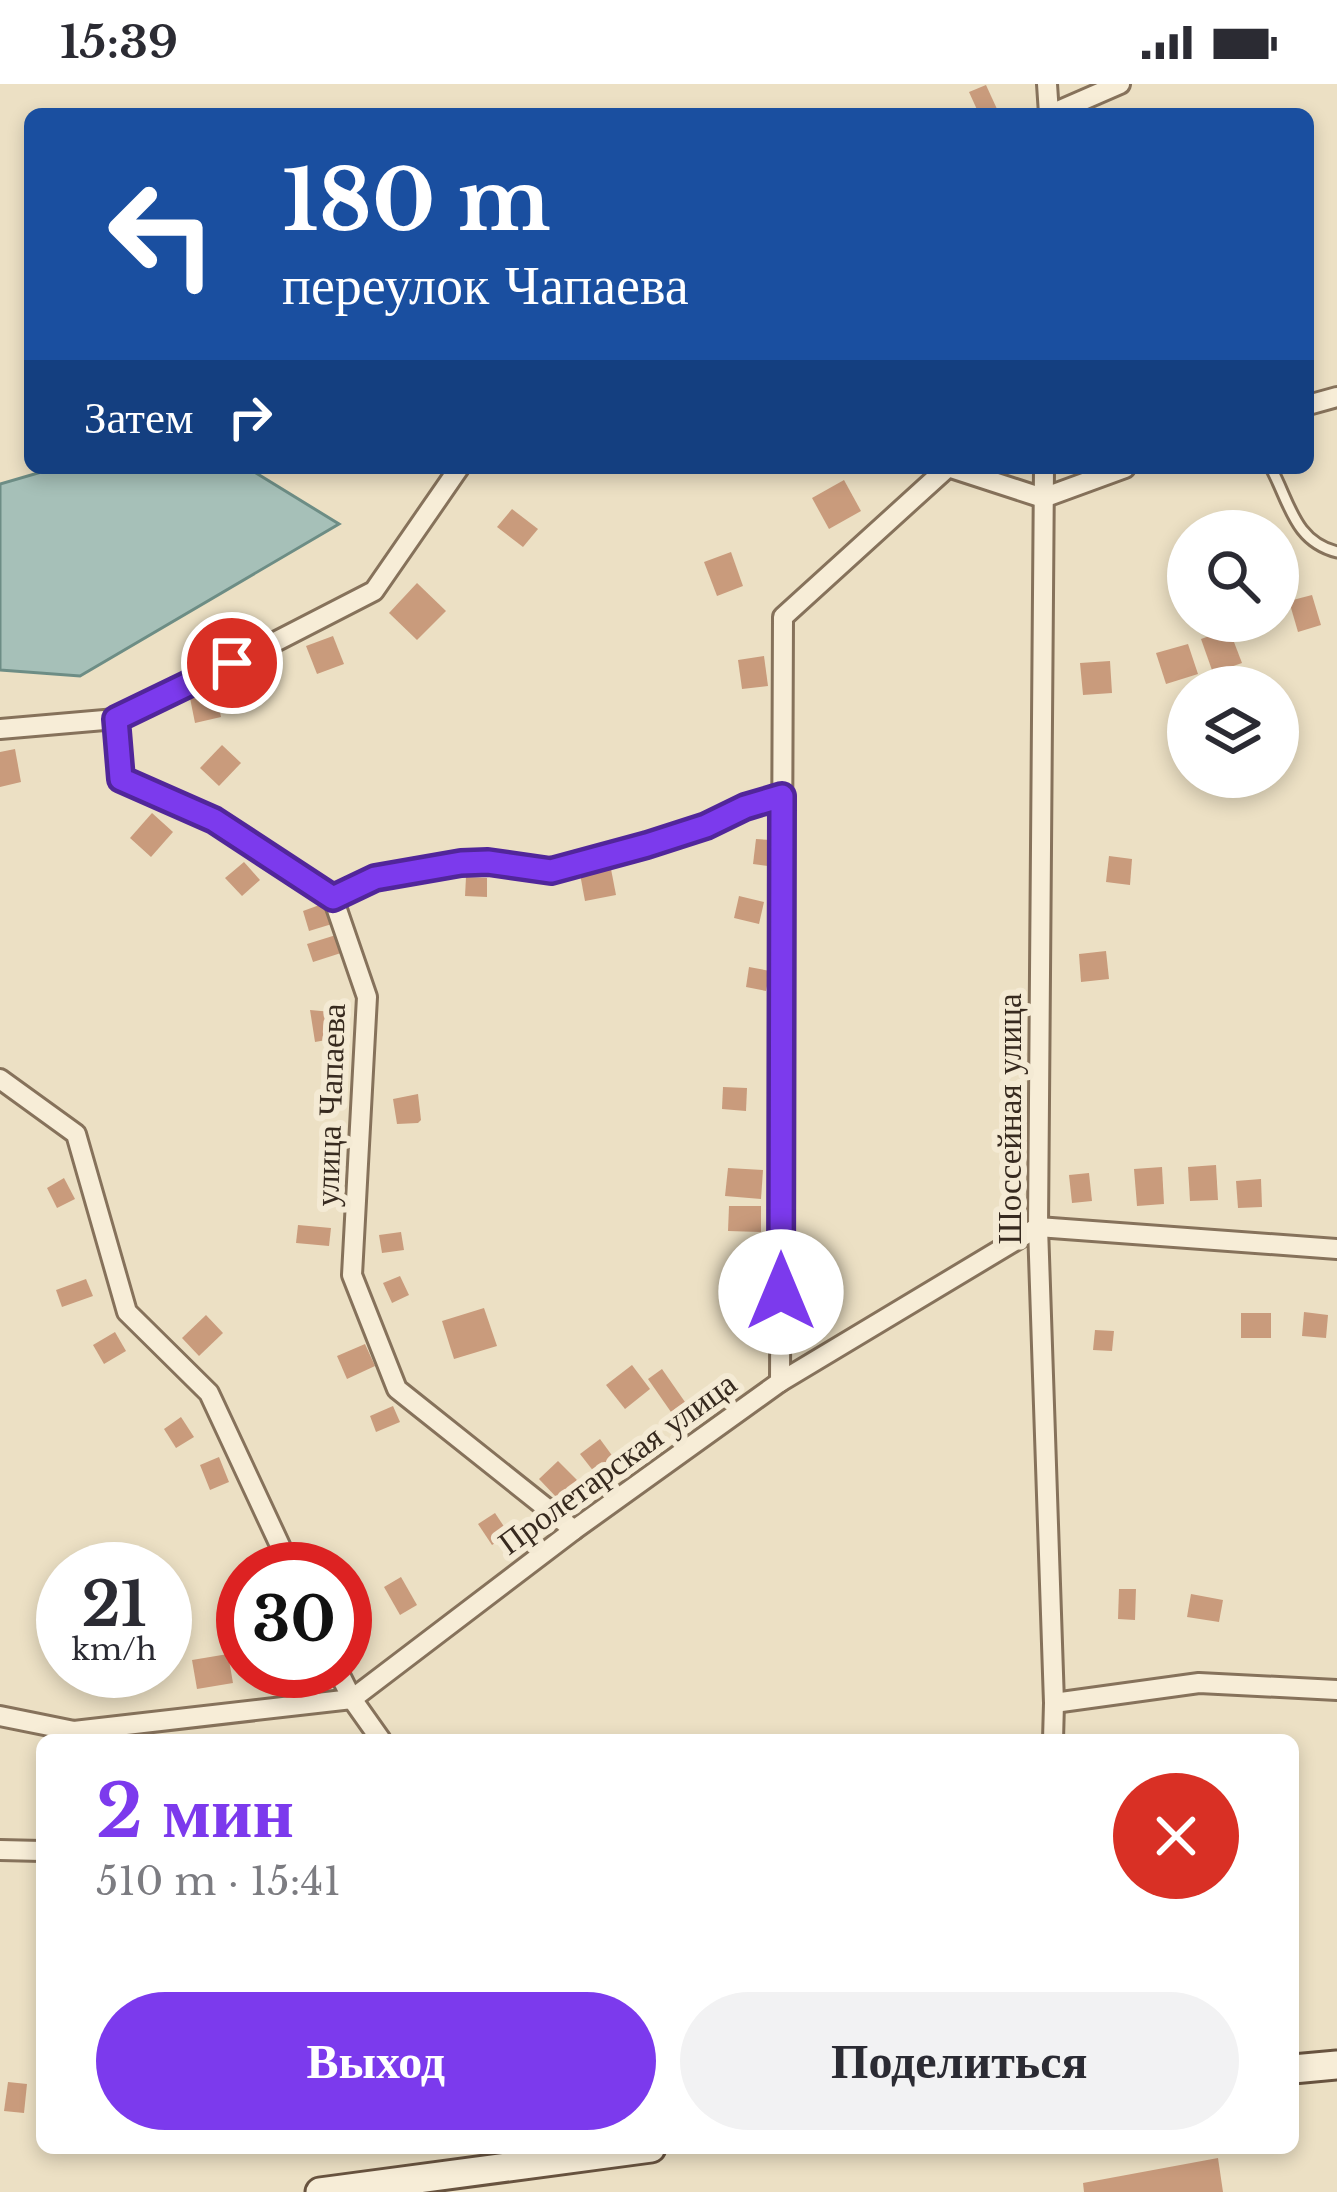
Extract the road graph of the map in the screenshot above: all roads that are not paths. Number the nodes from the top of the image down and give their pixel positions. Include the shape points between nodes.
1 (1120, 84) edge
2 (1064, 108) edge
3 (455, 474) edge
4 (942, 474) edge
5 (968, 474) edge
6 (1044, 474) edge
7 (1109, 474) edge
8 (1274, 474) edge
9 (1043, 498) junction
10 (1337, 553) edge
11 (116, 719) junction
12 (0, 729) edge
13 (782, 796) junction
14 (333, 898) junction
15 (0, 1079) edge
16 (1038, 1227) junction
17 (1337, 1249) edge
18 (781, 1382) junction
19 (574, 1530) junction
20 (278, 1542) edge
21 (1337, 1690) edge
22 (352, 1699) junction
23 (1054, 1703) junction
24 (0, 1717) edge
25 (377, 1734) edge
26 (1053, 1734) edge
27 (0, 1850) edge
28 (36, 1851) edge
29 (1337, 2065) edge
30 (1299, 2068) edge
31 (606, 2154) edge
32 (320, 2192) edge

1 - 2 street
3 - 11 street via 374,591
4 - 13 street via 783,617
5 - 9 street
6 - 9 street, Шоссейная улица
7 - 9 street
8 - 10 lane via 1301,532
9 - 16 street, Шоссейная улица
11 - 12 street
11 - 14 street via 121,779 214,820
13 - 14 street via 551,871 461,863 375,878
13 - 18 street
14 - 19 street, улица Чапаева via 367,997 352,1275 397,1389
15 - 20 street via 76,1135 127,1312 209,1394
16 - 17 street
16 - 18 street, Пролетарская улица
16 - 23 street, Шоссейная улица
18 - 19 street, Пролетарская улица
19 - 22 street, Пролетарская улица
21 - 23 street via 1199,1683
22 - 24 street via 74,1731
22 - 25 street
23 - 26 street, Шоссейная улица
27 - 28 street
29 - 30 street
31 - 32 street

